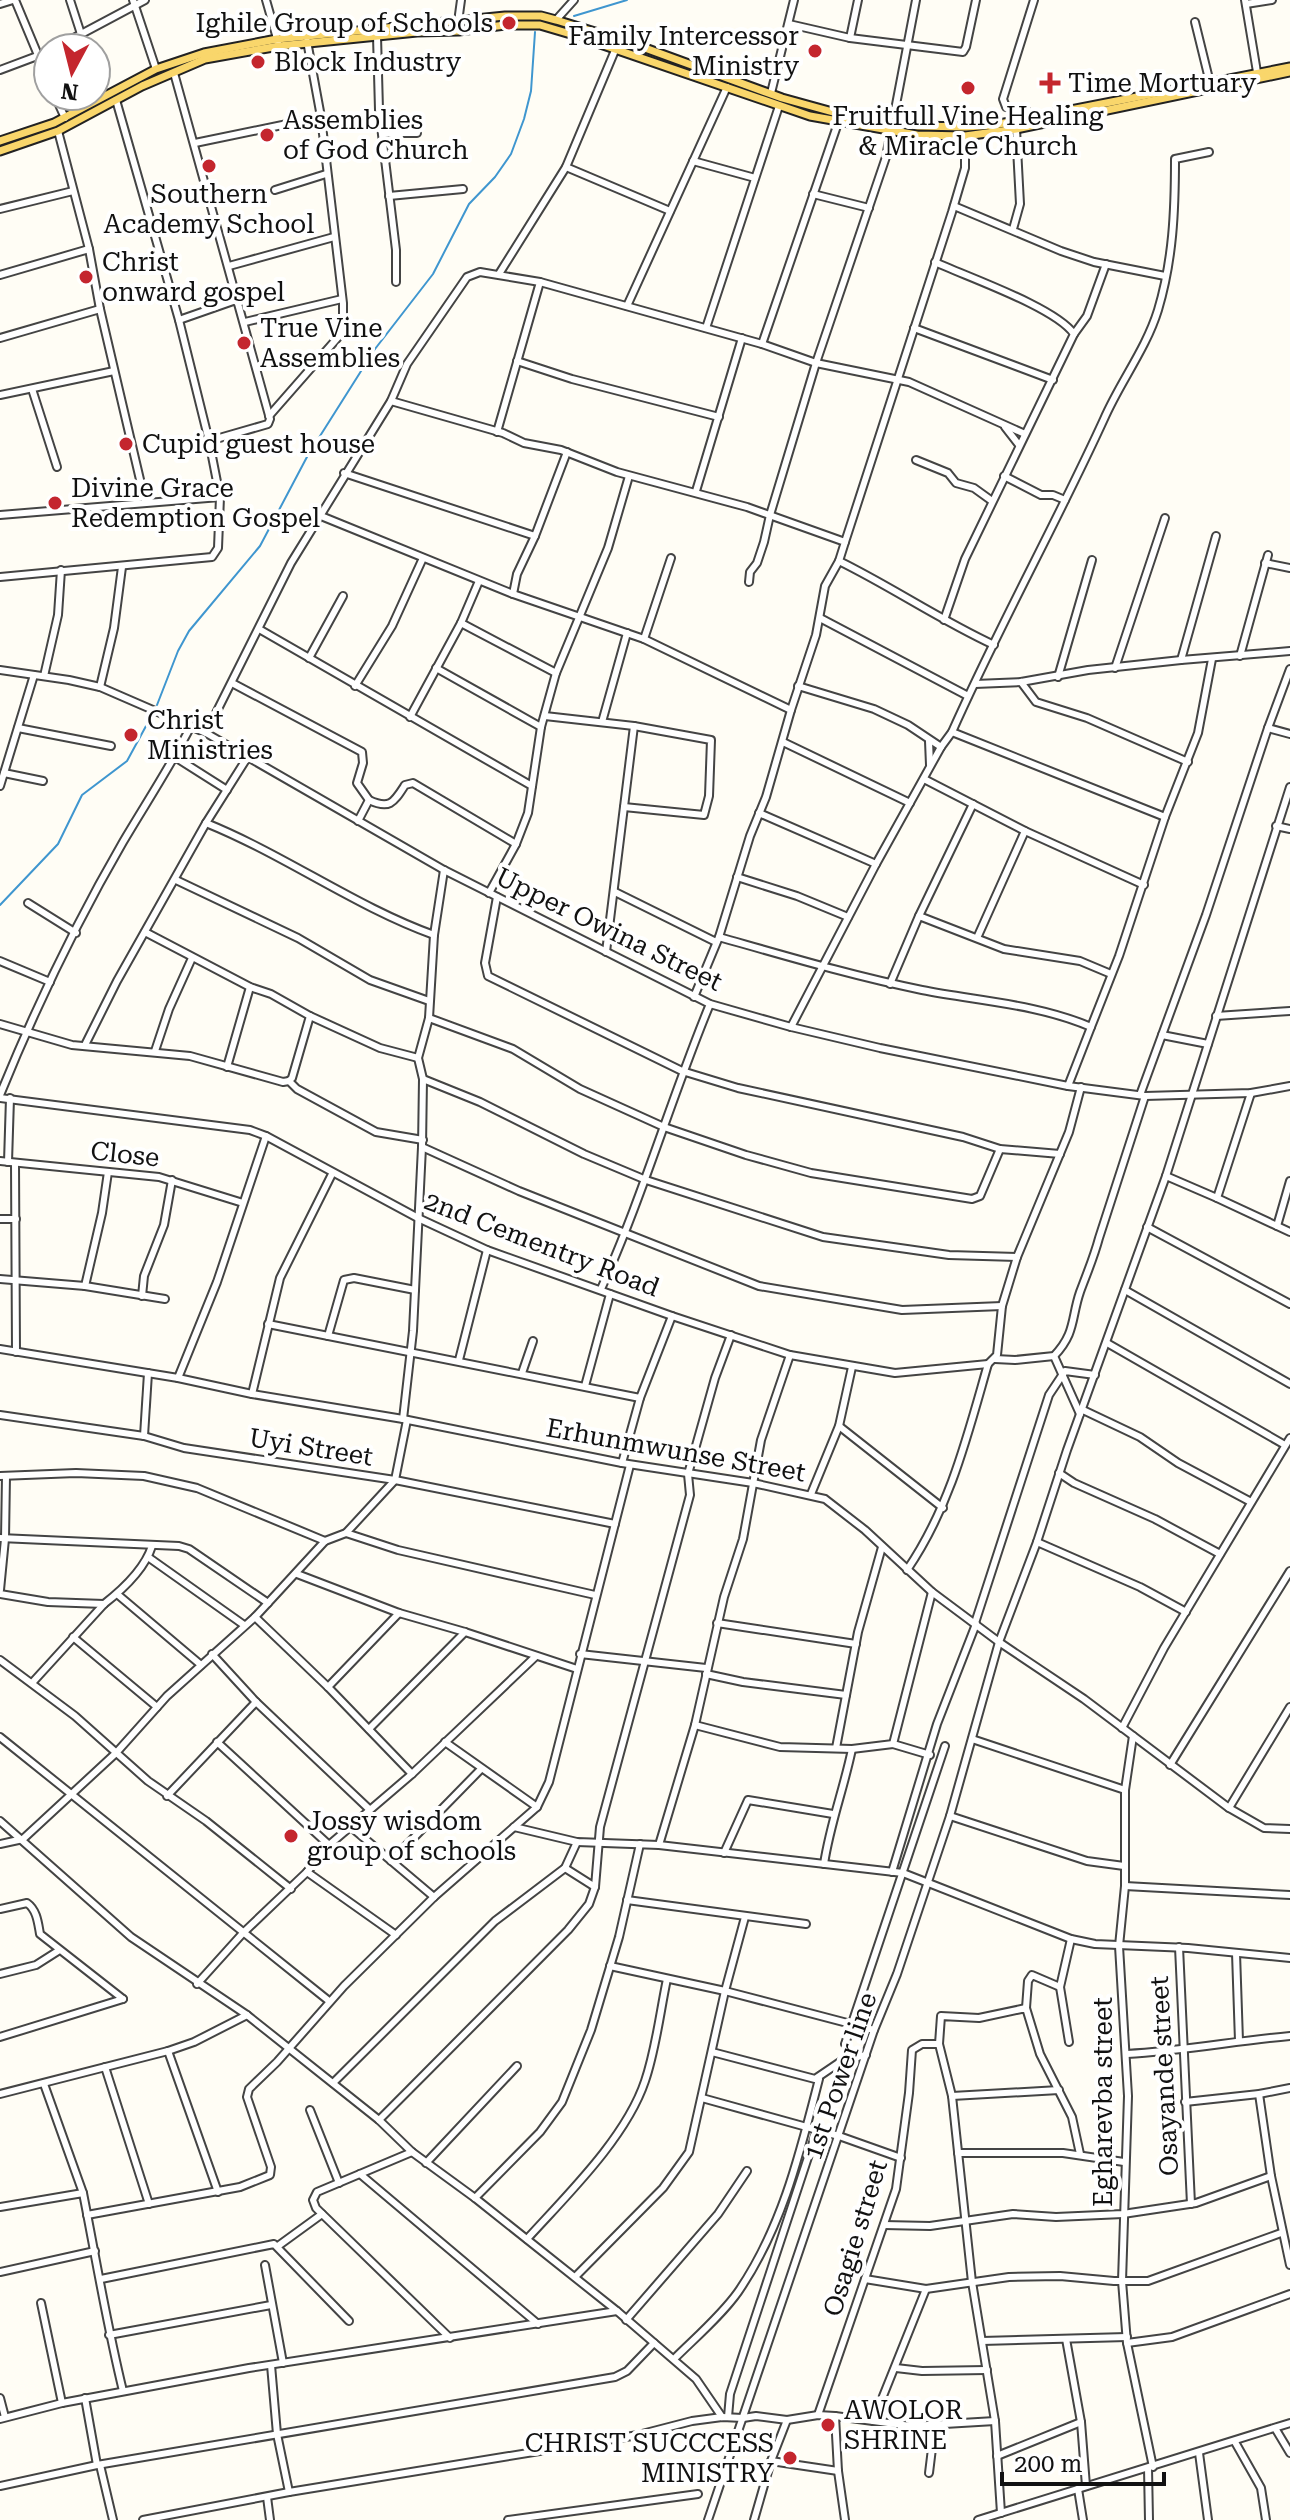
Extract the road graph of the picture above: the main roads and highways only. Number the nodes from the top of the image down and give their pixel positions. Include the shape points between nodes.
1 (307, 39) junction
2 (278, 42) junction
3 (1290, 70) edge
4 (892, 126) junction
5 (0, 141) edge
6 (0, 151) edge

1 - 2 main road
1 - 4 main road via 540,25 838,123
1 - 4 main road via 541,16 771,93
2 - 5 main road via 204,53 156,69 65,118
2 - 6 main road via 205,59 58,131
3 - 4 main road via 1257,72 1033,118 966,127
3 - 4 main road via 1016,129 965,136

